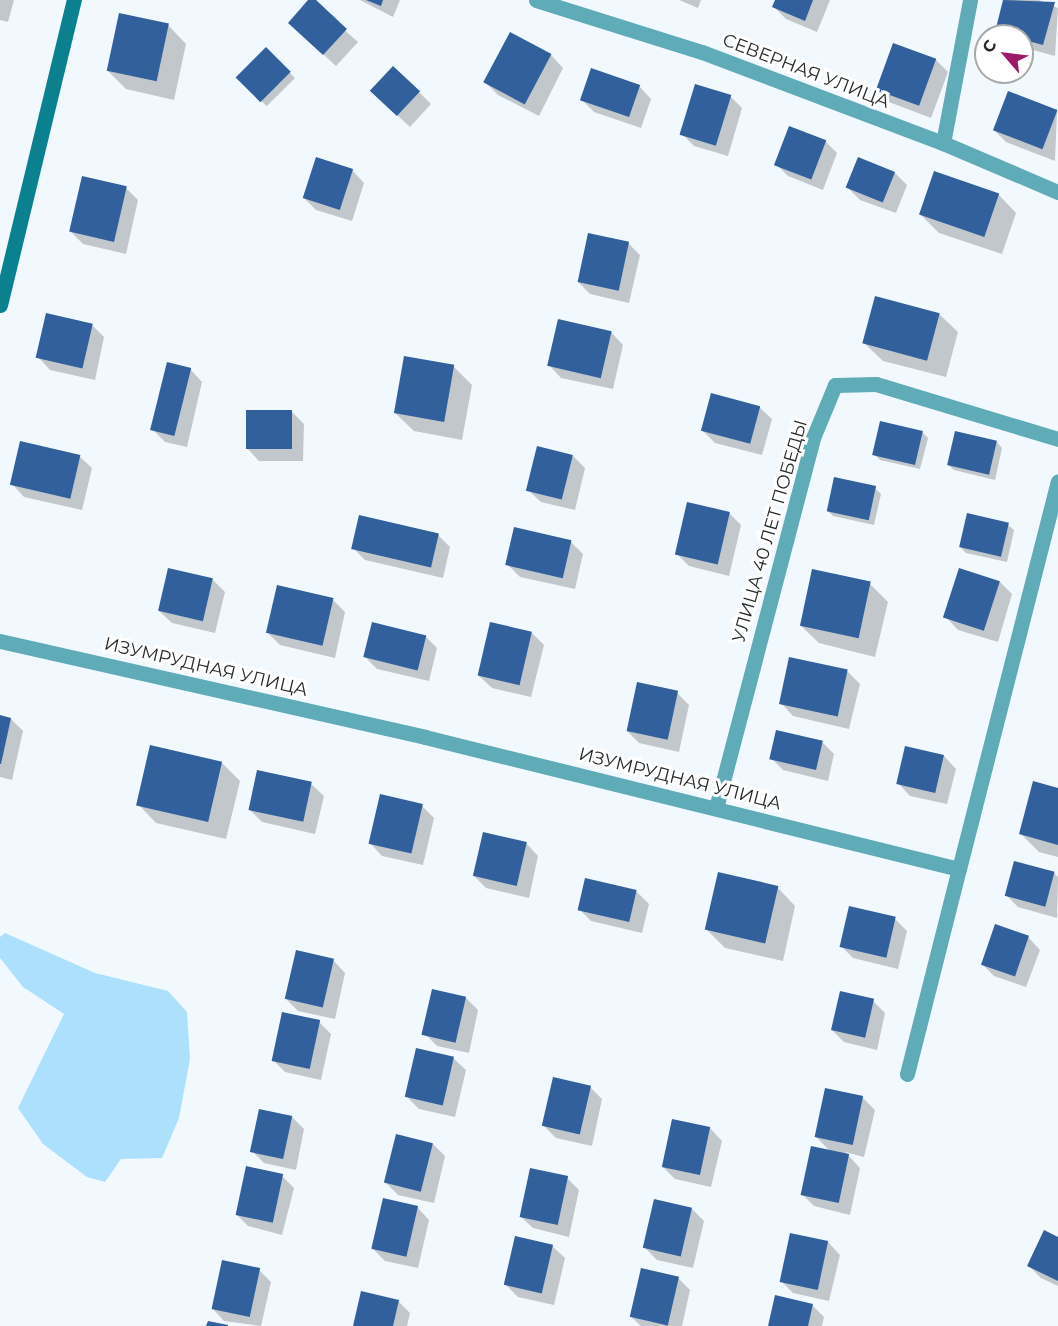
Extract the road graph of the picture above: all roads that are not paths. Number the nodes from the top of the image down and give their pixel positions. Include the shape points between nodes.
1 (74, 0) edge
2 (536, 0) edge
3 (970, 0) edge
4 (944, 143) junction
5 (1058, 192) edge
6 (0, 305) edge
7 (1058, 439) edge
8 (1058, 481) edge
9 (0, 641) edge
10 (716, 808) junction
11 (959, 868) junction
12 (907, 1074) dead end

1 - 6 street
2 - 4 street, СЕВЕРНАЯ УЛИЦА via 702,52
3 - 4 street
4 - 5 street, СЕВЕРНАЯ УЛИЦА
7 - 10 street, УЛИЦА 40 ЛЕТ ПОБЕДЫ via 876,384 835,385 813,438
8 - 11 street
9 - 10 street, ИЗУМРУДНАЯ УЛИЦА via 425,737
10 - 11 street, ИЗУМРУДНАЯ УЛИЦА
11 - 12 street

